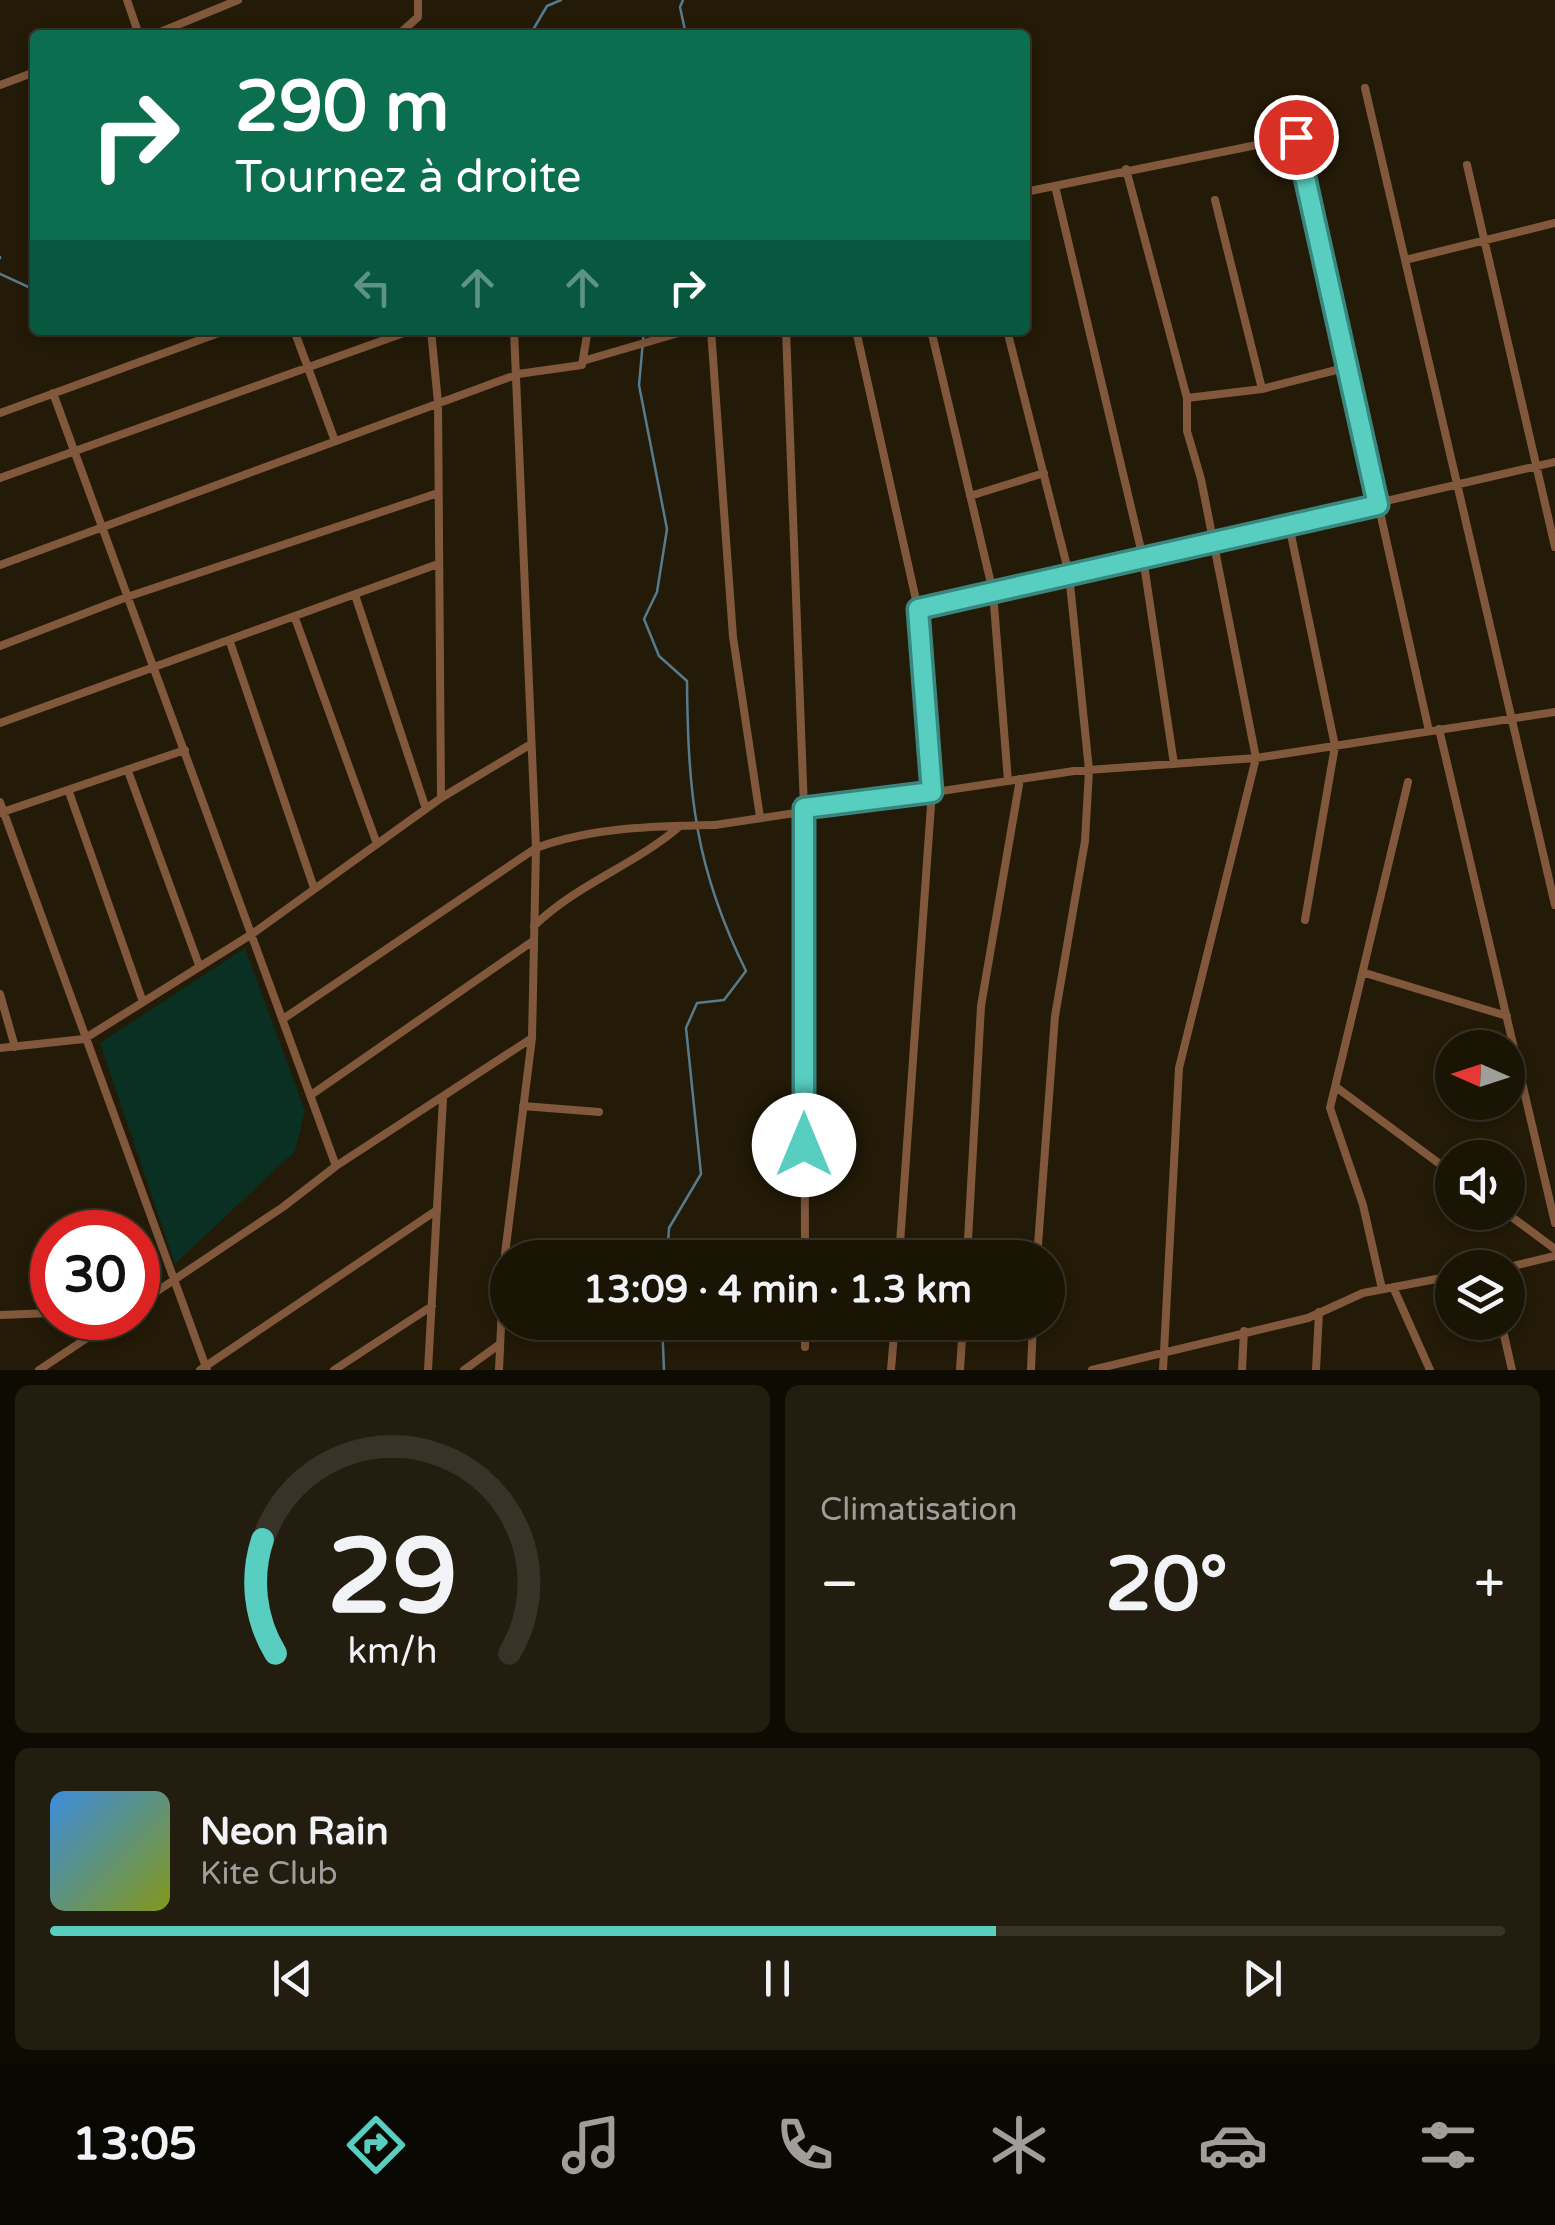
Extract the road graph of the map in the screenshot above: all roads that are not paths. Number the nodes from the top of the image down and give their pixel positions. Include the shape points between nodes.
1 (127, 0) edge
2 (238, 0) edge
3 (418, 0) edge
4 (137, 30) edge
5 (165, 30) edge
6 (404, 30) edge
7 (30, 74) edge
8 (0, 85) edge
9 (1366, 88) dead end
10 (1467, 165) dead end
11 (1126, 168) junction
12 (1056, 186) junction
13 (1030, 191) edge
14 (1215, 200) dead end
15 (1555, 223) edge
16 (1484, 240) junction
17 (1405, 260) junction
18 (213, 335) edge
19 (296, 335) edge
20 (398, 335) edge
21 (431, 335) edge
22 (514, 335) edge
23 (588, 335) dead end
24 (672, 335) edge
25 (711, 335) edge
26 (786, 335) edge
27 (857, 335) edge
28 (932, 335) edge
29 (1008, 335) edge
30 (586, 360) junction
31 (1348, 367) junction
32 (309, 368) junction
33 (518, 374) junction
34 (1262, 389) junction
35 (52, 394) junction
36 (1187, 398) junction
37 (438, 403) junction
38 (0, 413) edge
39 (335, 441) junction
40 (71, 452) junction
41 (1555, 462) edge
42 (1536, 466) junction
43 (1044, 474) junction
44 (0, 478) edge
45 (1456, 486) junction
46 (438, 494) junction
47 (970, 496) junction
48 (1378, 505) junction
49 (1289, 525) junction
50 (102, 527) junction
51 (1214, 542) junction
52 (1555, 547) edge
53 (1143, 558) junction
54 (438, 564) junction
55 (0, 565) edge
56 (1070, 574) junction
57 (993, 592) junction
58 (355, 596) junction
59 (126, 597) junction
60 (918, 609) junction
61 (295, 618) junction
62 (230, 642) junction
63 (0, 646) edge
64 (155, 667) junction
65 (1555, 712) edge
66 (1510, 718) junction
67 (0, 723) edge
68 (1434, 730) junction
69 (531, 744) junction
70 (1335, 746) junction
71 (185, 750) junction
72 (1256, 758) junction
73 (1174, 764) junction
74 (1089, 770) junction
75 (128, 771) junction
76 (1020, 779) junction
77 (1008, 781) junction
78 (1408, 782) dead end
79 (69, 792) junction
80 (932, 792) junction
81 (441, 798) junction
82 (0, 802) edge
83 (804, 808) junction
84 (426, 809) junction
85 (2, 813) edge
86 (760, 817) junction
87 (680, 826) junction
88 (376, 844) junction
89 (536, 848) junction
90 (314, 888) junction
91 (1555, 905) edge
92 (1304, 920) dead end
93 (534, 926) junction
94 (252, 934) junction
95 (533, 941) junction
96 (199, 965) junction
97 (1366, 974) junction
98 (0, 994) edge
99 (144, 1002) junction
100 (1507, 1016) junction
101 (283, 1018) junction
102 (532, 1038) junction
103 (84, 1039) junction
104 (15, 1047) junction
105 (0, 1048) edge
106 (1336, 1088) junction
107 (311, 1095) junction
108 (443, 1099) junction
109 (523, 1106) junction
110 (599, 1112) dead end
111 (1435, 1161) edge
112 (336, 1166) junction
113 (437, 1210) junction
114 (1555, 1223) edge
115 (1525, 1228) edge
116 (508, 1240) edge
117 (805, 1240) edge
118 (900, 1240) edge
119 (968, 1240) edge
120 (1037, 1240) edge
121 (1555, 1252) edge
122 (1525, 1262) edge
123 (1435, 1279) edge
124 (171, 1281) junction
125 (1393, 1287) junction
126 (160, 1289) edge
127 (1382, 1289) junction
128 (432, 1306) junction
129 (1320, 1312) junction
130 (30, 1314) edge
131 (0, 1315) edge
132 (1244, 1332) junction
133 (84, 1340) edge
134 (500, 1340) edge
135 (805, 1340) edge
136 (894, 1340) edge
137 (962, 1340) edge
138 (1032, 1340) edge
139 (1505, 1340) edge
140 (500, 1344) junction
141 (805, 1347) dead end
142 (1164, 1349) junction
143 (204, 1369) edge
144 (40, 1370) edge
145 (334, 1370) edge
146 (428, 1370) edge
147 (464, 1370) edge
148 (499, 1370) edge
149 (892, 1370) edge
150 (960, 1370) edge
151 (1031, 1370) edge
152 (1092, 1370) edge
153 (1163, 1370) edge
154 (1242, 1370) edge
155 (1316, 1370) edge
156 (1430, 1370) edge
157 (1512, 1370) edge

1 - 4 street
2 - 5 street
3 - 6 street via 418,17
7 - 8 street
9 - 17 street
10 - 16 street
11 - 12 street
11 - 31 street via 1296,137
11 - 36 street
12 - 13 street
12 - 53 street
14 - 34 street
15 - 16 street
16 - 17 street
16 - 42 street
17 - 45 street
18 - 35 street
19 - 32 street
20 - 32 street
21 - 37 street
22 - 33 street
23 - 30 street
24 - 30 street
25 - 86 street via 733,637
26 - 83 street
27 - 60 street
28 - 47 street
29 - 43 street
30 - 33 street via 572,368
31 - 34 street
31 - 48 street
32 - 39 street
32 - 40 street
33 - 37 street
33 - 69 street
34 - 36 street
35 - 38 street
35 - 40 street
36 - 51 street via 1187,431
37 - 39 street
37 - 46 street
39 - 50 street
40 - 44 street
40 - 50 street
41 - 42 street
42 - 45 street
42 - 52 street
43 - 47 street
43 - 56 street
45 - 48 street
45 - 66 street
46 - 54 street
46 - 59 street
47 - 57 street
48 - 49 street
48 - 68 street
49 - 51 street
49 - 70 street
50 - 55 street
50 - 59 street
51 - 53 street
51 - 72 street
53 - 56 street
53 - 73 street
54 - 58 street
54 - 81 street
56 - 57 street
56 - 74 street
57 - 60 street
57 - 77 street
58 - 61 street
58 - 84 street
59 - 63 street
59 - 64 street
60 - 80 street
61 - 62 street
61 - 88 street
62 - 64 street
62 - 90 street
64 - 67 street
64 - 71 street
65 - 66 street
66 - 68 street
66 - 91 street
68 - 70 street
68 - 100 street
69 - 81 street
69 - 89 street
70 - 72 street
70 - 92 street
71 - 75 street
71 - 94 street
72 - 73 street
72 - 142 street via 1179,1068
73 - 74 street
74 - 76 street
74 - 120 street via 1085,842 1056,1016
75 - 79 street
75 - 96 street
76 - 77 street
76 - 119 street via 981,1006
77 - 80 street
78 - 97 street
79 - 85 street
79 - 99 street
80 - 83 street
80 - 118 street
81 - 84 street
82 - 85 street
83 - 86 street
83 - 117 street
84 - 88 street
85 - 103 street
86 - 87 street
87 - 89 street via 576,833
87 - 93 street via 653,850 562,900
88 - 90 street
89 - 93 street
89 - 101 street
90 - 94 street
93 - 95 street
94 - 96 street
94 - 101 street
95 - 102 street
95 - 107 street
96 - 99 street
97 - 100 street
97 - 106 street
98 - 104 street
99 - 103 street
100 - 114 street
101 - 107 street
102 - 108 street
102 - 109 street
103 - 104 street
103 - 124 street
104 - 105 street
106 - 111 street
106 - 127 street via 1330,1108 1364,1206
107 - 112 street
108 - 112 street
108 - 113 street
109 - 110 street
109 - 116 street
112 - 124 street
113 - 128 street
113 - 143 street
115 - 121 street
121 - 122 street
123 - 125 street
124 - 126 street
124 - 143 street
125 - 127 street
125 - 156 street
127 - 129 street
128 - 145 street
128 - 146 street
129 - 132 street
129 - 155 street
130 - 131 street
132 - 142 street
132 - 154 street
133 - 144 street
134 - 140 street
135 - 141 street
136 - 149 street
137 - 150 street
138 - 151 street
139 - 157 street
140 - 147 street
140 - 148 street
142 - 152 street
142 - 153 street

